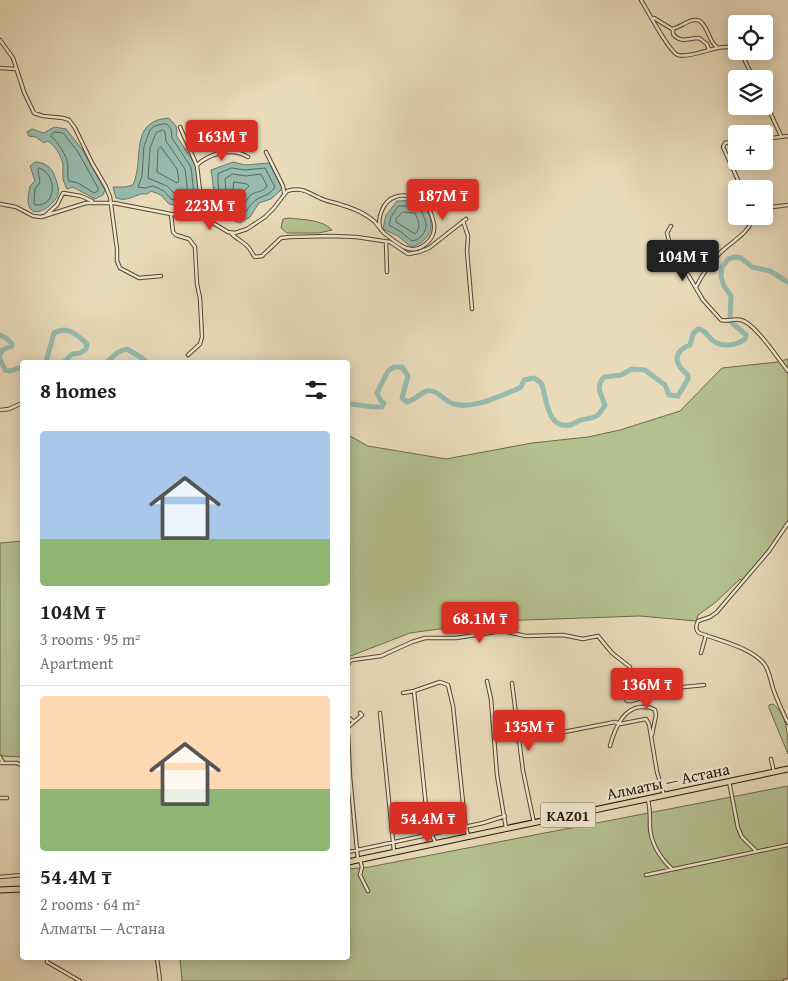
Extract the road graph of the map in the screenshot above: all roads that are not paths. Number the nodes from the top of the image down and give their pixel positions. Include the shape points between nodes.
1 (641, 0) edge
2 (652, 18) junction
3 (673, 29) junction
4 (0, 40) edge
5 (717, 47) junction
6 (728, 48) edge
7 (709, 50) junction
8 (0, 68) edge
9 (16, 69) junction
10 (771, 115) edge
11 (180, 127) dead end
12 (781, 136) junction
13 (788, 136) edge
14 (773, 137) edge
15 (728, 142) edge
16 (266, 152) dead end
17 (248, 157) dead end
18 (728, 158) edge
19 (197, 165) junction
20 (284, 193) junction
21 (93, 202) junction
22 (111, 203) junction
23 (0, 204) edge
24 (788, 205) edge
25 (773, 207) edge
26 (171, 214) junction
27 (380, 215) junction
28 (44, 216) junction
29 (203, 217) junction
30 (373, 220) junction
31 (750, 225) edge
32 (671, 226) dead end
33 (381, 230) junction
34 (231, 233) junction
35 (386, 242) junction
36 (388, 272) dead end
37 (161, 276) dead end
38 (696, 287) junction
39 (472, 309) dead end
40 (188, 354) dead end
41 (788, 371) edge
42 (20, 404) edge
43 (0, 410) edge
44 (788, 523) edge
45 (706, 635) junction
46 (702, 653) dead end
47 (350, 661) edge
48 (487, 681) dead end
49 (512, 683) dead end
50 (704, 685) dead end
51 (414, 691) junction
52 (403, 693) dead end
53 (645, 697) junction
54 (646, 707) junction
55 (360, 713) dead end
56 (380, 713) dead end
57 (350, 719) edge
58 (354, 722) junction
59 (620, 724) junction
60 (788, 724) edge
61 (350, 725) edge
62 (652, 736) junction
63 (518, 741) junction
64 (610, 746) dead end
65 (0, 757) edge
66 (771, 759) dead end
67 (350, 760) edge
68 (2, 763) edge
69 (20, 765) edge
70 (788, 768) edge
71 (774, 772) junction
72 (729, 781) junction
73 (664, 795) junction
74 (0, 798) edge
75 (7, 798) dead end
76 (648, 798) junction
77 (504, 816) junction
78 (534, 823) junction
79 (480, 824) junction
80 (466, 827) junction
81 (460, 828) junction
82 (506, 828) junction
83 (431, 834) junction
84 (482, 834) junction
85 (465, 837) junction
86 (393, 842) junction
87 (436, 844) junction
88 (788, 845) edge
89 (357, 851) junction
90 (350, 852) edge
91 (394, 852) junction
92 (756, 852) junction
93 (359, 860) junction
94 (350, 862) edge
95 (673, 869) junction
96 (20, 875) edge
97 (646, 875) dead end
98 (0, 877) edge
99 (20, 889) edge
100 (0, 890) edge
101 (368, 890) dead end
102 (46, 960) edge
103 (157, 960) edge
104 (788, 980) edge
105 (80, 981) edge
106 (160, 981) edge
107 (784, 981) edge

1 - 2 street
2 - 3 street
2 - 7 street via 676,54 683,56
3 - 5 street via 698,20 706,27
3 - 7 street via 677,38 699,38
4 - 9 street via 13,58
5 - 6 street
5 - 7 street
8 - 9 street
9 - 22 street via 34,113 69,120 75,128 106,186
10 - 12 street
11 - 19 street
12 - 13 street
12 - 14 street
15 - 18 street via 723,147
16 - 20 street
17 - 19 street via 234,151 227,152
19 - 29 street
20 - 30 street via 290,190 309,191
20 - 34 street via 260,220 247,229
21 - 22 street
21 - 28 street
21 - 28 street via 63,193 57,205
22 - 26 street
22 - 37 street via 120,268 139,278
23 - 28 street via 19,208 32,216
24 - 25 street
26 - 29 street
26 - 40 street via 173,232 189,239 195,247 202,337 200,344
27 - 30 street
27 - 33 street
27 - 33 street via 395,197 423,199 434,224 431,238 415,249 405,248
29 - 34 street
30 - 33 street
31 - 38 street via 717,257
32 - 38 street via 667,233 670,244
34 - 35 street via 249,247 256,258 286,237 338,236
35 - 36 street
35 - 39 street via 408,254 419,252 429,248 464,220 468,236
38 - 41 street via 703,300 724,322 740,320 753,326
42 - 43 street
44 - 45 street via 769,551 717,612 698,621 696,629
45 - 46 street
45 - 60 street via 740,648 763,663
47 - 53 street via 381,656 425,638 502,632 583,639 598,636 630,667 625,700
48 - 77 street
49 - 63 street
50 - 53 street via 674,688
51 - 52 street
51 - 80 street via 440,682 449,688
51 - 83 street
53 - 54 street
54 - 59 street via 629,710
54 - 62 street via 656,712
55 - 58 street via 362,715
56 - 86 street
57 - 58 street
58 - 61 street
59 - 62 street via 646,719
59 - 63 street via 615,722
59 - 64 street
62 - 73 street
63 - 78 street
65 - 68 street
66 - 71 street
67 - 89 street
68 - 69 street
70 - 71 highway, Алматы — Астана / KАZ01
71 - 72 highway, Алматы — Астана / KАZ01
72 - 73 highway, Алматы — Астана / KАZ01
72 - 92 street via 736,824
73 - 76 highway, Алматы — Астана / KАZ01
74 - 75 street
76 - 78 highway, Алматы — Астана / KАZ01
76 - 95 street via 654,845
77 - 79 street
77 - 82 street
78 - 82 highway, Алматы — Астана / KАZ01
79 - 80 street
79 - 84 street
80 - 81 street
80 - 85 street
81 - 83 street
81 - 85 street
82 - 84 highway, Алматы — Астана / KАZ01
83 - 86 street
83 - 87 street
84 - 85 highway, Алматы — Астана / KАZ01
85 - 87 highway, Алматы — Астана / KАZ01
86 - 89 street
86 - 91 street
87 - 91 highway, Алматы — Астана / KАZ01
88 - 92 street
89 - 90 street
89 - 93 street
91 - 93 highway, Алматы — Астана / KАZ01
92 - 95 street
93 - 94 highway, Алматы — Астана / KАZ01
93 - 101 street via 362,867 360,875
95 - 97 street
96 - 98 street
99 - 100 highway
102 - 105 street
103 - 106 street
104 - 107 street

